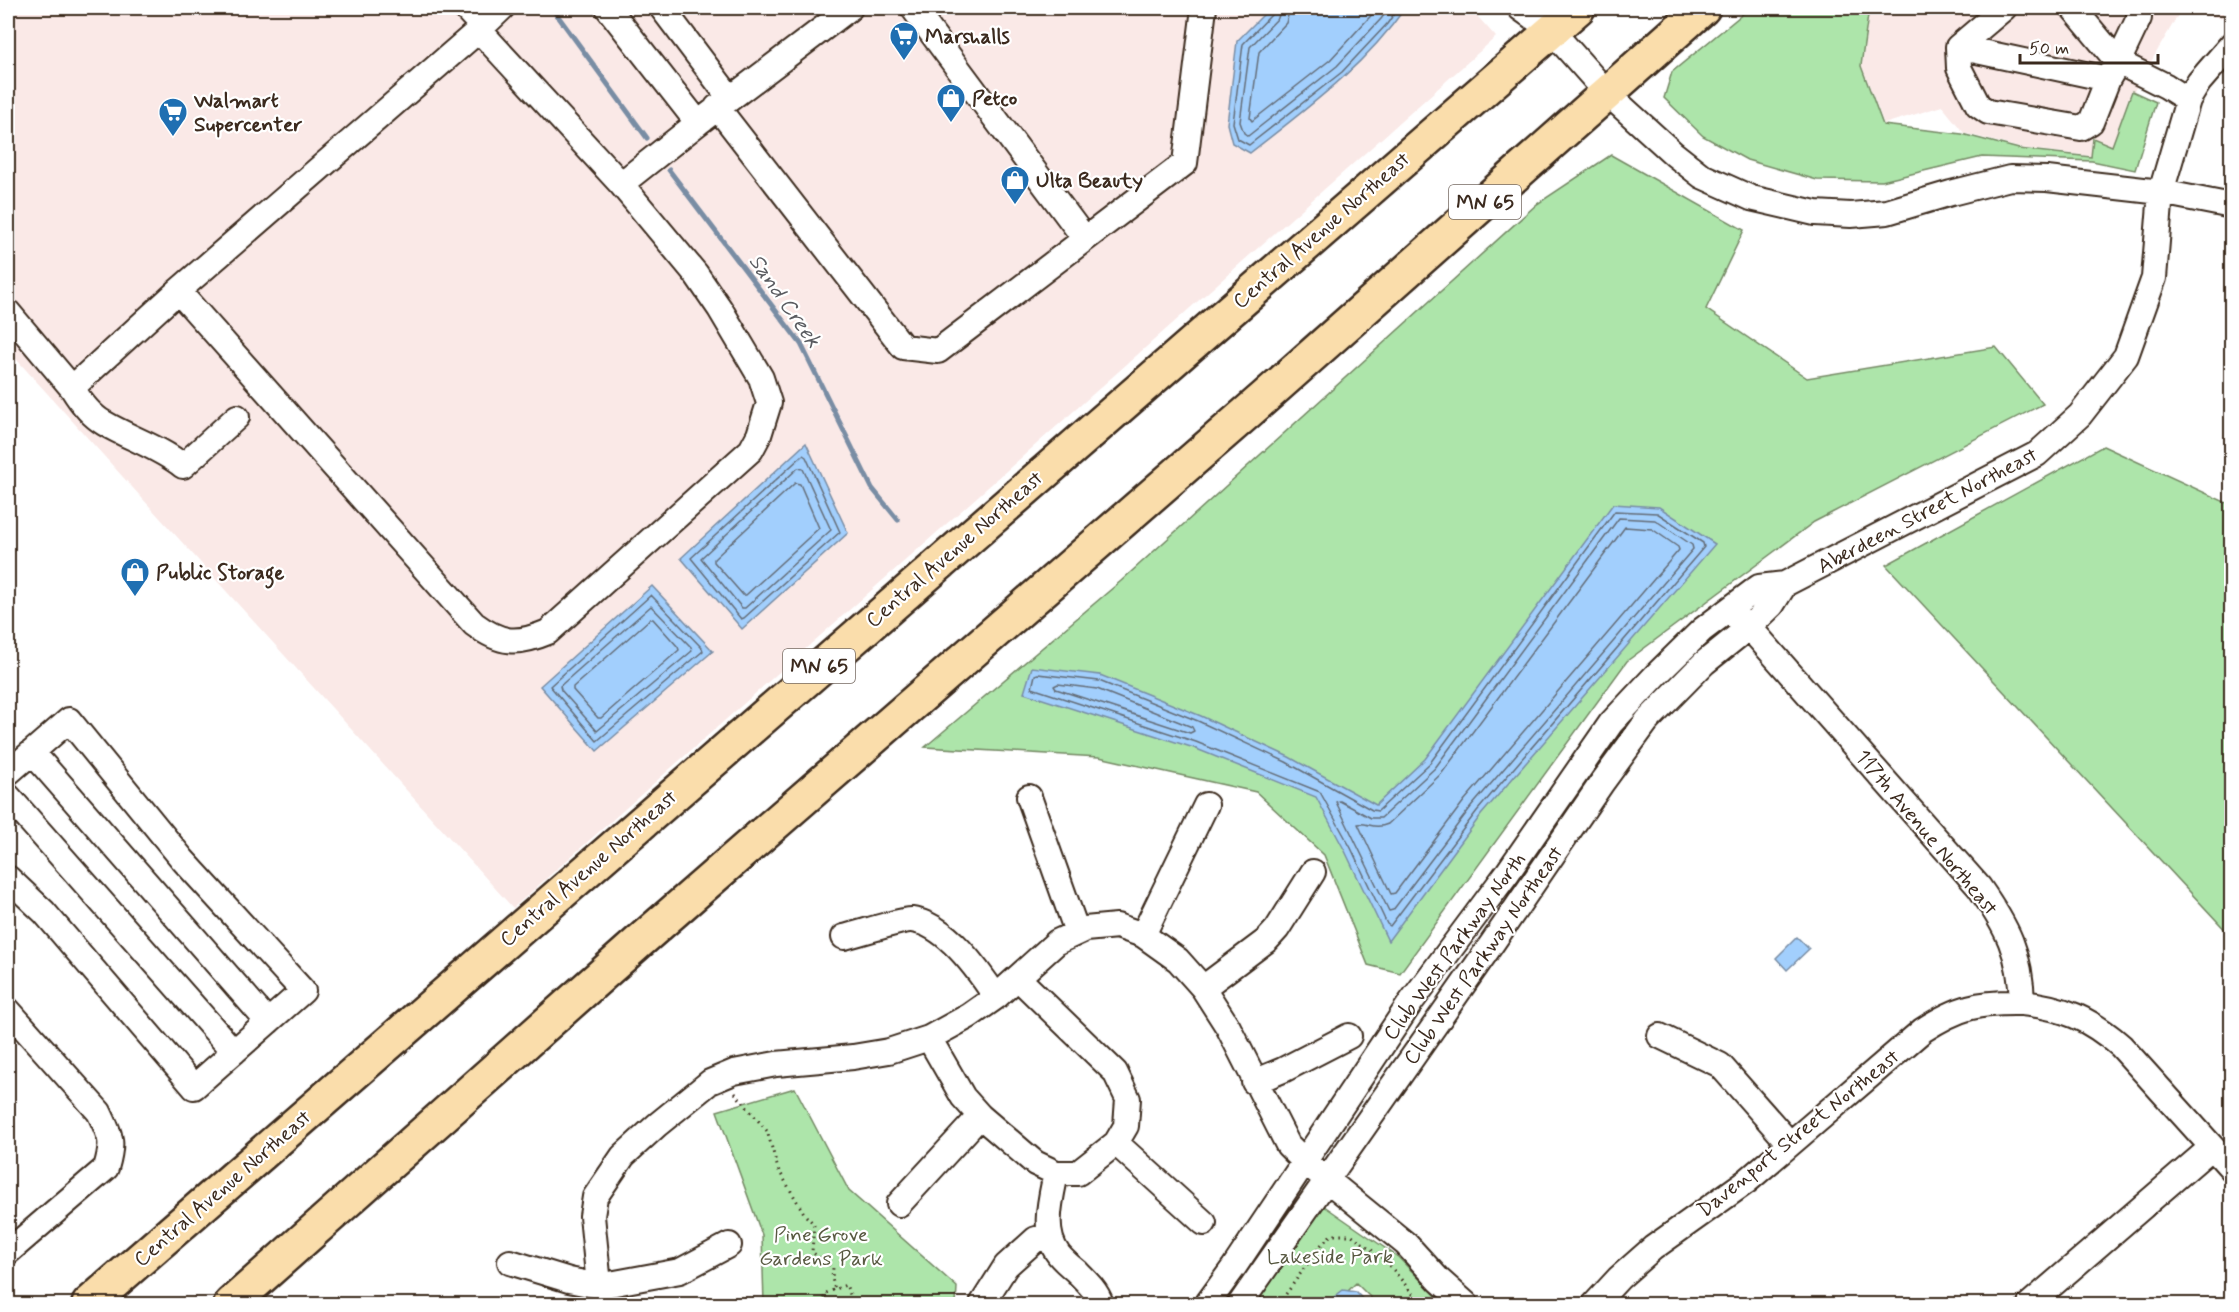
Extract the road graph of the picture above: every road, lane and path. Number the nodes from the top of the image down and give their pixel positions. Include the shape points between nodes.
1 (465, 8) edge
2 (502, 8) edge
3 (608, 8) edge
4 (662, 8) edge
5 (850, 8) edge
6 (913, 8) edge
7 (1190, 8) edge
8 (1198, 8) edge
9 (1204, 8) edge
10 (1520, 8) edge
11 (1578, 8) edge
12 (1703, 8) edge
13 (2004, 8) edge
14 (2073, 8) edge
15 (2139, 8) edge
16 (1546, 19) edge
17 (481, 28) junction
18 (2232, 44) edge
19 (1958, 47) junction
20 (2113, 71) junction
21 (1607, 93) junction
22 (2188, 100) junction
23 (723, 102) junction
24 (698, 123) junction
25 (621, 184) junction
26 (2161, 192) junction
27 (2232, 206) edge
28 (1085, 239) junction
29 (178, 291) junction
30 (8, 312) edge
31 (72, 388) junction
32 (237, 417) dead end
33 (1785, 584) junction
34 (1728, 611) junction
35 (1749, 627) junction
36 (32, 752) junction
37 (8, 773) edge
38 (8, 796) edge
39 (1029, 797) dead end
40 (1206, 805) dead end
41 (1313, 872) dead end
42 (8, 878) edge
43 (1077, 932) junction
44 (1143, 935) junction
45 (844, 937) dead end
46 (1018, 978) junction
47 (1203, 988) junction
48 (996, 998) junction
49 (2022, 1003) junction
50 (8, 1010) edge
51 (268, 1022) junction
52 (1660, 1035) dead end
53 (1349, 1036) dead end
54 (929, 1038) junction
55 (234, 1052) junction
56 (724, 1076) junction
57 (1254, 1082) junction
58 (980, 1116) junction
59 (1116, 1143) junction
60 (1789, 1143) junction
61 (2212, 1147) junction
62 (1304, 1161) junction
63 (2232, 1169) edge
64 (1056, 1173) junction
65 (1328, 1180) junction
66 (899, 1204) dead end
67 (1204, 1224) dead end
68 (1050, 1237) junction
69 (729, 1245) dead end
70 (8, 1252) edge
71 (510, 1262) dead end
72 (835, 1290) junction
73 (600, 1295) edge
74 (89, 1305) edge
75 (231, 1305) edge
76 (822, 1305) edge
77 (854, 1305) edge
78 (982, 1305) edge
79 (1101, 1305) edge
80 (1207, 1305) edge
81 (1240, 1305) edge
82 (1279, 1305) edge
83 (1420, 1305) edge
84 (1466, 1305) edge
85 (1595, 1305) edge
86 (2030, 1305) edge

1 - 17 street
2 - 17 street
3 - 24 street
4 - 23 street
5 - 23 street
6 - 28 street
7 - 8 street
9 - 28 street via 1185,163
10 - 16 street
11 - 16 highway, Central Avenue Northeast / MN 65
12 - 21 highway, MN 65
13 - 19 street
14 - 20 street
15 - 20 street via 2139,18
16 - 21 street
16 - 74 highway, Central Avenue Northeast / MN 65
17 - 25 street
17 - 29 street
18 - 22 street, Aberdeen Street Northeast
19 - 20 street
19 - 20 street via 1959,68 1978,105 1988,112 2081,128 2091,122
20 - 22 street via 2166,86
21 - 26 street via 1702,176 1751,198 1815,213 1887,212 2010,178
21 - 75 highway, MN 65 via 640,940
22 - 26 street, Aberdeen Street Northeast
23 - 24 street
23 - 28 street via 903,347 938,351
24 - 25 street
25 - 29 street via 696,274 761,378 769,403 751,450 548,632 526,641 489,636 474,624
26 - 27 street
26 - 33 street, Aberdeen Street Northeast via 2154,279 2126,356 2080,415 2037,454
29 - 31 street
30 - 31 street
31 - 32 street via 102,422 170,455 183,466
33 - 34 street, Aberdeen Street Northeast via 1758,587
33 - 35 street, Aberdeen Street Northeast via 1772,605
34 - 35 street, 117th Avenue Northeast
34 - 62 street, Club West Parkway North via 1679,652 1611,723 1508,872 1411,1002
35 - 49 street, 117th Avenue Northeast via 1979,887 2000,917 2015,951
35 - 65 street, Club West Parkway Northeast via 1704,663 1647,721
36 - 37 street
36 - 51 street
36 - 51 street via 69,720 183,860 303,991
38 - 55 street
39 - 43 street
40 - 44 street
41 - 47 street via 1267,940
42 - 55 street via 44,912 194,1087
43 - 44 street via 1117,926
43 - 46 street via 1057,942
44 - 47 street via 1178,960
45 - 48 street via 911,920 939,930 981,974
46 - 48 street
46 - 59 street via 1115,1072 1128,1099 1125,1126
47 - 57 street via 1228,1027
48 - 54 street
49 - 60 street, Davenport Street Northeast via 1971,1006 1947,1015 1923,1030
49 - 61 street via 2078,1016 2104,1031
50 - 70 street via 99,1112 112,1148 106,1168
51 - 55 street
52 - 60 street via 1720,1065
53 - 57 street
54 - 56 street via 889,1051 777,1064
54 - 58 street via 963,1097
56 - 72 path via 767,1131 778,1169 814,1224 812,1252 833,1268
56 - 73 street via 710,1082 623,1156 595,1197 592,1216
57 - 62 street via 1287,1145
58 - 64 street via 1035,1163
58 - 66 street
59 - 64 street via 1078,1173
59 - 67 street
60 - 85 street, Davenport Street Northeast via 1747,1180 1653,1248
61 - 63 street
61 - 86 street
62 - 65 street
62 - 80 street, Club West Parkway North
64 - 68 street
65 - 81 street, Club West Parkway Northeast
65 - 84 street via 1406,1244
68 - 78 street via 1036,1239 1006,1266
68 - 79 street via 1058,1254 1086,1281
69 - 73 street via 680,1271
71 - 73 street via 569,1280
72 - 76 path via 826,1293
72 - 77 path via 846,1285
82 - 83 path via 1331,1235 1352,1235 1386,1262

